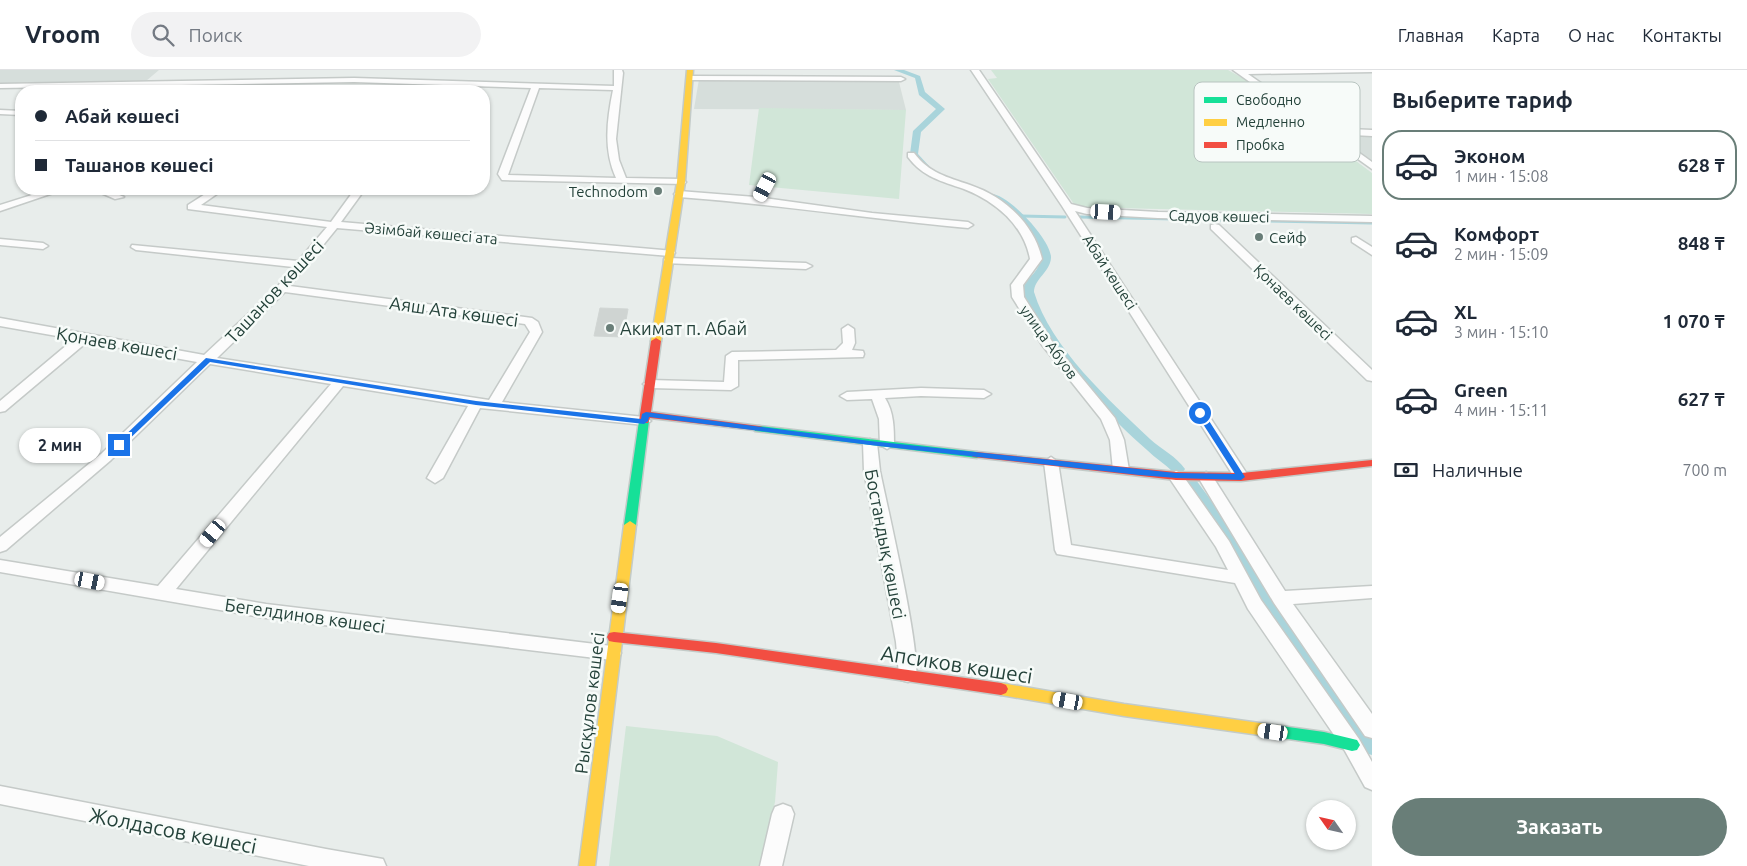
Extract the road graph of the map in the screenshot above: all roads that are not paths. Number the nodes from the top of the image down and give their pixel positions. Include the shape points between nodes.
1 (618, 70) edge
2 (889, 70) edge
3 (975, 70) edge
4 (1372, 70) edge
5 (281, 71) dead end
6 (1239, 71) edge
7 (690, 74) edge
8 (436, 79) junction
9 (354, 80) junction
10 (256, 81) junction
11 (272, 81) junction
12 (1255, 82) edge
13 (51, 85) edge
14 (251, 85) edge
15 (348, 85) edge
16 (432, 85) edge
17 (536, 85) junction
18 (0, 86) edge
19 (15, 86) edge
20 (617, 88) junction
21 (0, 112) edge
22 (15, 113) edge
23 (912, 155) dead end
24 (1360, 157) edge
25 (1372, 166) edge
26 (622, 180) junction
27 (681, 182) junction
28 (765, 187) dead end
29 (679, 194) junction
30 (41, 195) edge
31 (114, 195) edge
32 (210, 195) edge
33 (356, 195) edge
34 (119, 197) dead end
35 (758, 200) junction
36 (1067, 206) junction
37 (0, 208) edge
38 (1372, 219) edge
39 (334, 225) junction
40 (968, 225) dead end
41 (1215, 227) dead end
42 (1356, 240) dead end
43 (0, 242) edge
44 (43, 246) dead end
45 (136, 247) dead end
46 (1372, 252) edge
47 (669, 257) junction
48 (301, 265) junction
49 (806, 266) dead end
50 (282, 288) junction
51 (2, 324) edge
52 (848, 329) dead end
53 (85, 337) junction
54 (832, 350) junction
55 (858, 354) dead end
56 (208, 360) junction
57 (1372, 377) edge
58 (341, 380) junction
59 (650, 384) junction
60 (984, 394) dead end
61 (847, 396) dead end
62 (877, 396) junction
63 (476, 403) junction
64 (494, 405) junction
65 (0, 408) edge
66 (645, 418) junction
67 (870, 443) junction
68 (887, 445) junction
69 (1051, 462) junction
70 (1372, 463) edge
71 (1121, 470) junction
72 (1176, 476) junction
73 (1206, 477) junction
74 (1241, 477) junction
75 (435, 478) dead end
76 (0, 546) edge
77 (0, 566) edge
78 (1240, 578) junction
79 (1372, 592) edge
80 (162, 594) junction
81 (1280, 598) junction
82 (613, 645) junction
83 (908, 675) junction
84 (1372, 730) edge
85 (1352, 745) junction
86 (1372, 781) edge
87 (0, 795) edge
88 (783, 814) dead end
89 (375, 866) edge
90 (587, 866) edge
91 (771, 866) edge

1 - 20 street
2 - 7 street via 900,79
3 - 36 street, Абай көшесі
4 - 6 street
5 - 11 street
6 - 12 street
7 - 27 main road, Рысқұлов көшесі
8 - 9 street
8 - 16 street
8 - 17 street
9 - 11 street
9 - 15 street
10 - 11 street
10 - 13 street
10 - 14 street
17 - 20 street
17 - 26 street via 503,176 516,179
18 - 19 street
20 - 26 street via 611,155
21 - 22 street
23 - 71 street, улица Абуов via 929,175 988,197 1011,213 1025,233 1036,259 1017,285 1018,297 1048,345 1108,418 1117,440
24 - 25 street
26 - 27 street
27 - 29 main road, Рысқұлов көшесі
28 - 35 street
29 - 35 street
29 - 47 main road, Рысқұлов көшесі
30 - 37 street
31 - 34 street
32 - 39 street, Әзімбай көшесі ата via 192,207
33 - 39 street, Ташанов көшесі
35 - 40 street
36 - 38 street, Садуов көшесі via 1087,211
36 - 74 street, Абай көшесі
39 - 47 street, Әзімбай көшесі ата
39 - 48 street, Ташанов көшесі
41 - 57 street, Қонаев көшесі
42 - 46 street
43 - 44 street
45 - 48 street
47 - 49 street, Әзімбай көшесі ата
47 - 59 main road, Рысқұлов көшесі
48 - 50 street, Ташанов көшесі
50 - 56 street, Ташанов көшесі
50 - 64 street, Аяш Ата көшесі via 528,321 536,332
51 - 53 street, Қонаев көшесі
52 - 54 street via 850,344 846,350
53 - 56 street, Қонаев көшесі
53 - 65 street
54 - 55 street
54 - 59 street via 732,356 731,386
56 - 58 street, Қонаев көшесі
56 - 76 street, Ташанов көшесі via 106,457
58 - 63 street, Қонаев көшесі
58 - 80 street
59 - 66 main road, Рысқұлов көшесі
60 - 62 street via 922,392
61 - 62 street
62 - 68 street via 882,402 888,429
63 - 64 street, Қонаев көшесі
63 - 75 street
64 - 66 street, Қонаев көшесі
66 - 67 main road, Қонаев көшесі
66 - 82 main road, Рысқұлов көшесі
67 - 68 main road, Қонаев көшесі
67 - 83 street, Бостандық көшесі via 872,471 905,642
68 - 69 main road, Қонаев көшесі
69 - 71 main road, Қонаев көшесі
69 - 78 street via 1063,550
70 - 74 main road, Қонаев көшесі
71 - 72 main road, Қонаев көшесі
72 - 73 main road, Қонаев көшесі
72 - 78 street via 1223,545
73 - 74 main road, Қонаев көшесі
73 - 81 street
77 - 80 street, Бегелдинов көшесі
78 - 85 street via 1254,604
79 - 81 street
80 - 82 street, Бегелдинов көшесі via 343,622
81 - 84 street
82 - 83 main road, Апсиков көшесі via 716,648
82 - 90 main road, Рысқұлов көшесі
83 - 85 main road, Апсиков көшесі via 1133,712 1324,738
85 - 86 street
87 - 89 street, Жолдасов көшесі via 316,858
88 - 91 street

